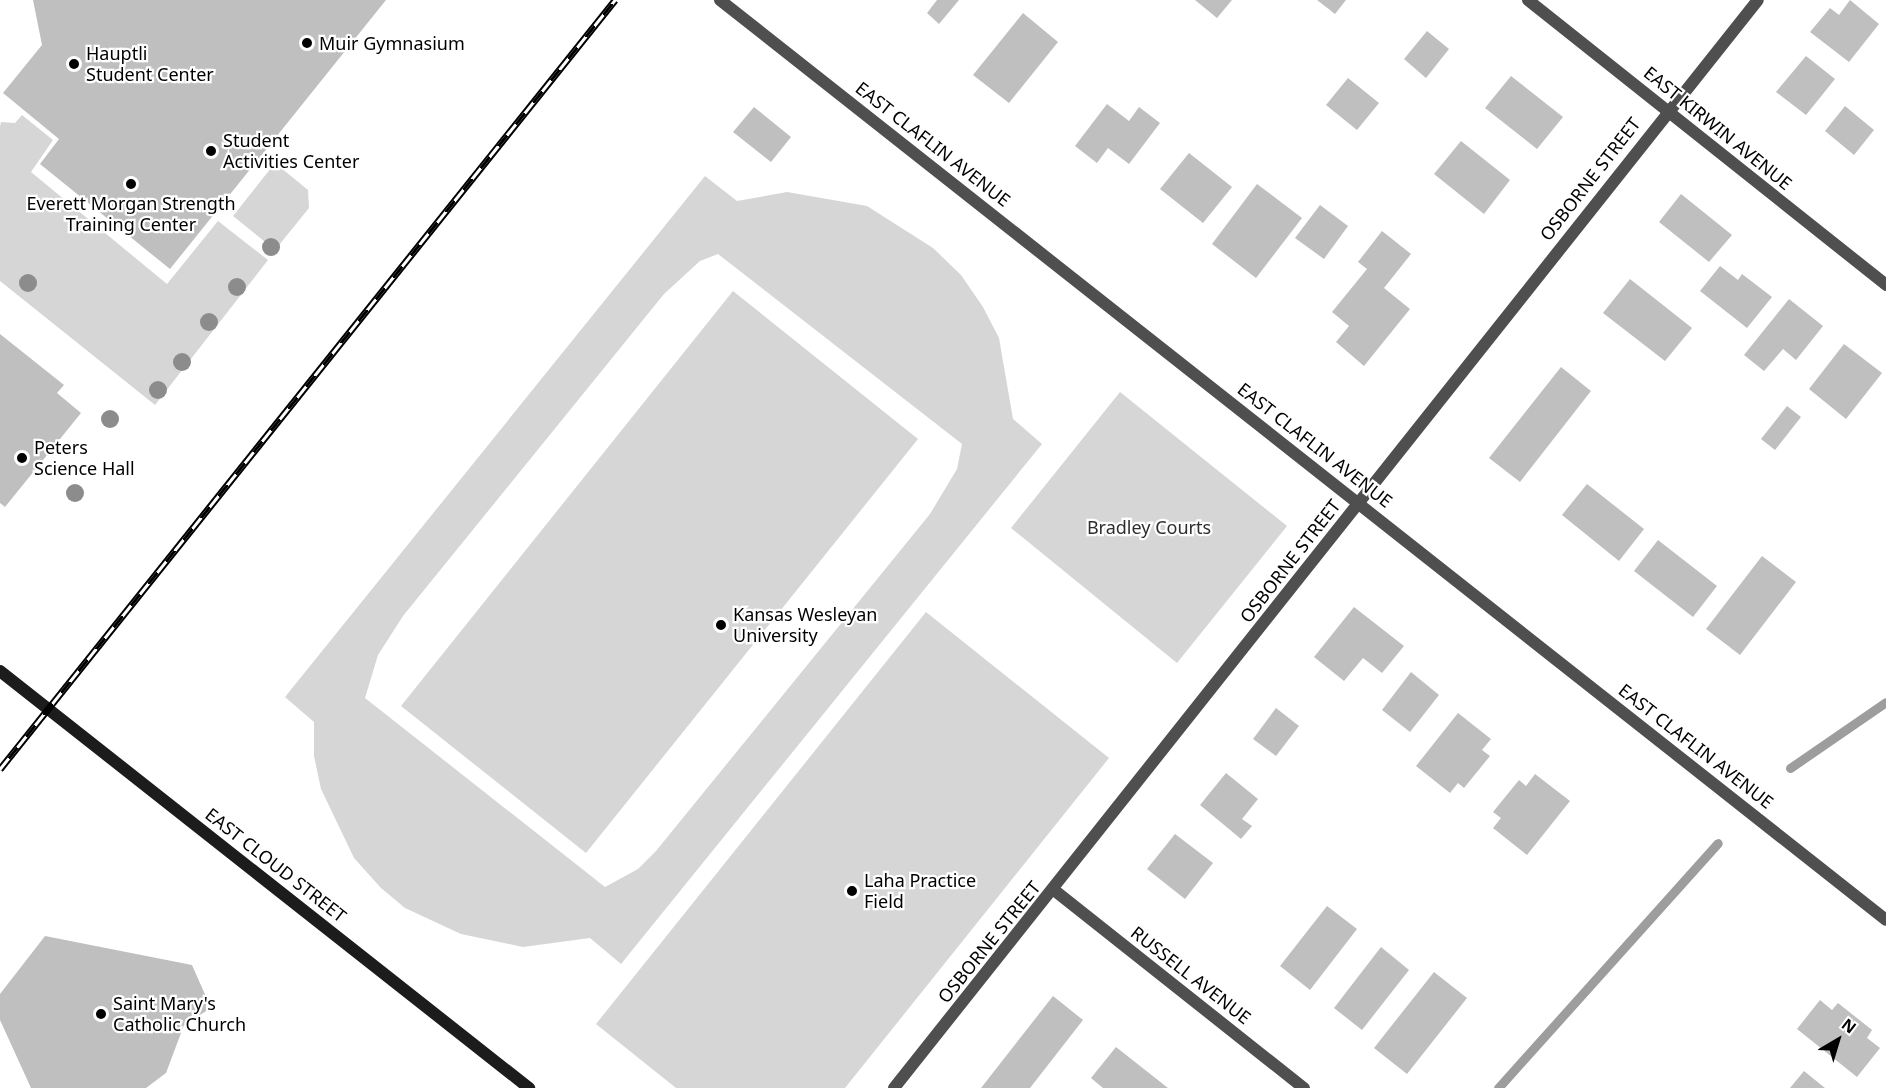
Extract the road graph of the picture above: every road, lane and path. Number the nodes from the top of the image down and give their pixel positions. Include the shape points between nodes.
1 (720, 0) edge
2 (1528, 0) edge
3 (1758, 0) edge
4 (1667, 110) junction
5 (1886, 285) edge
6 (1359, 502) junction
7 (0, 671) edge
8 (1054, 890) junction
9 (1886, 920) edge
10 (529, 1088) edge
11 (894, 1088) edge
12 (1304, 1088) edge

1 - 6 street, EAST CLAFLIN AVENUE
2 - 4 street, EAST KIRWIN AVENUE
3 - 4 street, OSBORNE STREET
4 - 5 street, EAST KIRWIN AVENUE
4 - 6 street, OSBORNE STREET
6 - 8 street, OSBORNE STREET
6 - 9 street, EAST CLAFLIN AVENUE
7 - 10 main road, EAST CLOUD STREET
8 - 11 street, OSBORNE STREET
8 - 12 street, RUSSELL AVENUE

